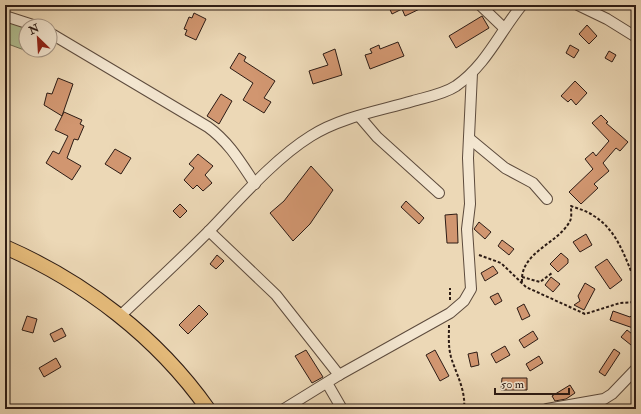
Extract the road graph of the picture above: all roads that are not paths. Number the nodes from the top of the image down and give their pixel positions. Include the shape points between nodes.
1 (480, 5) edge
2 (522, 5) edge
3 (578, 5) edge
4 (5, 16) edge
5 (18, 20) edge
6 (504, 28) junction
7 (636, 37) edge
8 (58, 38) edge
9 (472, 73) junction
10 (359, 116) junction
11 (470, 139) junction
12 (255, 184) junction
13 (439, 193) dead end
14 (547, 199) dead end
15 (209, 231) junction
16 (5, 247) edge
17 (120, 316) junction
18 (636, 368) edge
19 (339, 375) junction
20 (327, 383) junction
21 (208, 409) edge
22 (284, 409) edge
23 (342, 409) edge
24 (547, 409) edge

1 - 6 street
2 - 6 street
3 - 7 street
4 - 5 street
6 - 9 street via 487,57
8 - 12 street via 222,137
9 - 10 street via 454,87 437,94
9 - 11 street
10 - 12 street via 311,136
10 - 13 street via 377,137
11 - 14 street via 505,168 533,183
11 - 19 street via 470,204 467,229 472,289 464,301 450,312
12 - 15 street
15 - 17 street
15 - 19 street via 276,295
16 - 17 highway via 62,276
17 - 21 highway via 177,368
18 - 24 street via 604,399
19 - 20 street
20 - 22 street
20 - 23 street

